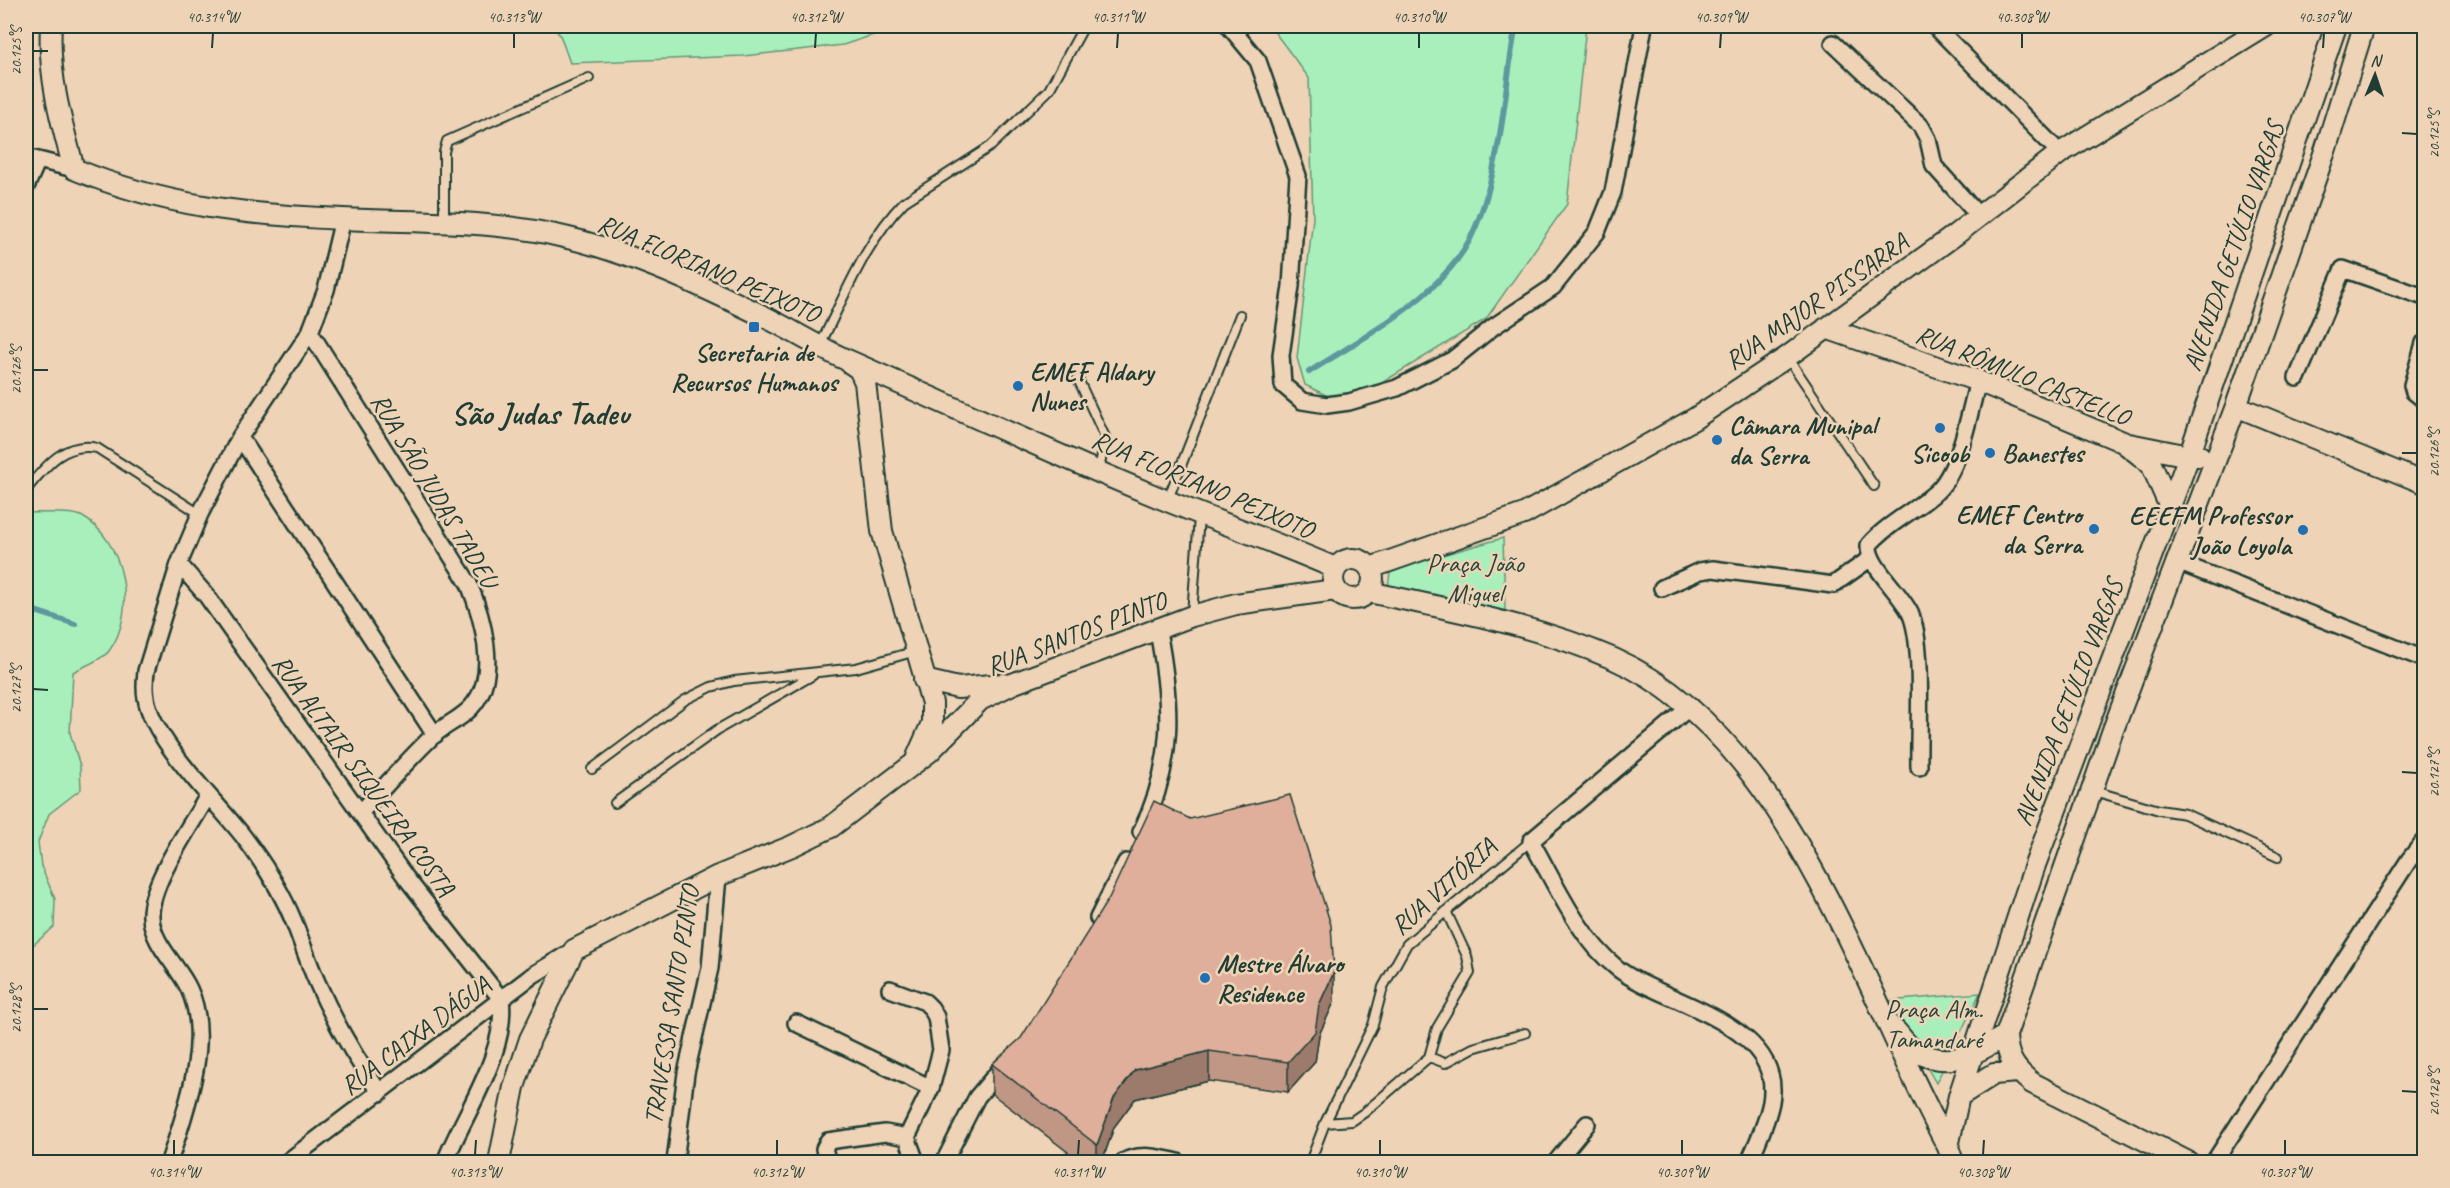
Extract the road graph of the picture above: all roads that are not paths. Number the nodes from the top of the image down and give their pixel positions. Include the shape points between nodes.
1 (51, 26) edge
2 (1084, 26) edge
3 (1229, 26) edge
4 (1644, 26) edge
5 (1935, 26) edge
6 (2266, 26) edge
7 (2364, 26) edge
8 (2334, 27) edge
9 (1833, 43) dead end
10 (2352, 60) junction
11 (589, 78) dead end
12 (2060, 153) junction
13 (32, 158) edge
14 (74, 169) junction
15 (26, 187) edge
16 (1978, 215) junction
17 (343, 219) junction
18 (444, 222) junction
19 (2424, 297) edge
20 (1860, 304) junction
21 (1240, 315) dead end
22 (1826, 328) junction
23 (310, 332) junction
24 (1863, 341) junction
25 (2424, 343) edge
26 (820, 346) junction
27 (1787, 357) junction
28 (843, 358) junction
29 (2297, 378) dead end
30 (1078, 379) dead end
31 (1978, 381) junction
32 (904, 384) junction
33 (2424, 400) edge
34 (2236, 406) junction
35 (869, 409) junction
36 (240, 436) junction
37 (2123, 442) junction
38 (2189, 456) junction
39 (1099, 471) junction
40 (2424, 483) edge
41 (1874, 486) dead end
42 (26, 490) edge
43 (1167, 501) junction
44 (2170, 507) junction
45 (200, 514) junction
46 (1199, 514) junction
47 (1871, 558) junction
48 (2175, 561) junction
49 (179, 564) junction
50 (1335, 568) junction
51 (1370, 568) junction
52 (1662, 588) dead end
53 (1335, 590) junction
54 (1370, 592) junction
55 (1192, 616) junction
56 (1158, 631) junction
57 (916, 651) junction
58 (2424, 658) edge
59 (817, 674) junction
60 (924, 680) junction
61 (1012, 684) junction
62 (1691, 706) junction
63 (948, 733) joint
64 (435, 735) junction
65 (915, 762) junction
66 (1919, 767) dead end
67 (592, 769) dead end
68 (2092, 790) junction
69 (207, 797) junction
70 (615, 803) dead end
71 (360, 813) junction
72 (1531, 841) junction
73 (2424, 841) edge
74 (2278, 857) dead end
75 (2035, 865) junction
76 (718, 876) junction
77 (2064, 876) junction
78 (1446, 911) junction
79 (1090, 934) edge
80 (574, 950) junction
81 (890, 989) dead end
82 (501, 999) junction
83 (1886, 1022) junction
84 (796, 1023) dead end
85 (1525, 1033) dead end
86 (2006, 1035) junction
87 (1011, 1054) edge
88 (1971, 1056) junction
89 (1429, 1057) junction
90 (2017, 1072) junction
91 (932, 1088) junction
92 (380, 1093) junction
93 (1959, 1096) junction
94 (1325, 1123) junction
95 (1587, 1124) dead end
96 (907, 1137) junction
97 (1951, 1155) edge
98 (169, 1162) edge
99 (287, 1162) edge
100 (445, 1162) edge
101 (499, 1162) edge
102 (675, 1162) edge
103 (828, 1162) edge
104 (916, 1162) edge
105 (945, 1162) edge
106 (1124, 1162) edge
107 (1178, 1162) edge
108 (1310, 1162) edge
109 (1556, 1162) edge
110 (1749, 1162) edge
111 (2188, 1162) edge
112 (2214, 1162) edge

1 - 14 street via 53,87
2 - 26 lane via 1049,90 991,146 894,212 873,239
3 - 4 street via 1258,61 1298,176 1291,286 1281,355 1283,385 1302,401 1327,405 1397,388 1452,360 1553,287 1597,232 1613,192
5 - 12 street
6 - 12 street, RUA MAJOR PISSARRA
7 - 10 street, AVENIDA GETÚLIO VARGAS
8 - 10 street
8 - 38 street, AVENIDA GETÚLIO VARGAS
9 - 16 street via 1921,126 1934,166
10 - 34 street, AVENIDA GETÚLIO VARGAS via 2325,151
11 - 18 lane via 447,141
12 - 16 street, RUA MAJOR PISSARRA
13 - 14 street, RUA FLORIANO PEIXOTO
13 - 15 street
14 - 17 street, RUA FLORIANO PEIXOTO via 172,202 260,214
16 - 20 street, RUA MAJOR PISSARRA
17 - 18 street, RUA FLORIANO PEIXOTO
17 - 23 street via 326,290
18 - 26 street, RUA FLORIANO PEIXOTO via 567,237 680,279
19 - 29 street via 2343,269
20 - 22 street, RUA MAJOR PISSARRA
20 - 24 street via 1854,322
21 - 43 lane
22 - 24 street, RUA RÔMULO CASTELLO
22 - 27 street, RUA MAJOR PISSARRA
23 - 36 street
23 - 64 street, RUA SÃO JUDAS TADEU via 469,584 480,611 486,635 482,692 474,706
24 - 31 street, RUA RÔMULO CASTELLO
25 - 33 street via 2412,385
26 - 28 street, RUA FLORIANO PEIXOTO
27 - 41 lane
27 - 51 street, RUA MAJOR PISSARRA via 1694,419 1524,514
28 - 32 street, RUA FLORIANO PEIXOTO
28 - 35 street via 862,374
30 - 39 lane via 1105,437
31 - 37 street, RUA RÔMULO CASTELLO
31 - 47 street via 1956,459 1946,480 1869,545
32 - 35 street via 884,386
32 - 39 street, RUA FLORIANO PEIXOTO
34 - 38 street via 2209,450 2197,457
34 - 40 street
34 - 48 street, AVENIDA GETÚLIO VARGAS
35 - 57 street via 882,531
36 - 45 street
36 - 64 street
37 - 38 street
37 - 44 street, RUA RÔMULO CASTELLO via 2151,464
38 - 44 street, AVENIDA GETÚLIO VARGAS
39 - 43 street, RUA FLORIANO PEIXOTO
42 - 45 lane via 51,461 70,448 85,446 97,448
43 - 46 street, RUA FLORIANO PEIXOTO
44 - 75 street, AVENIDA GETÚLIO VARGAS
45 - 49 street
46 - 50 street, RUA FLORIANO PEIXOTO
46 - 55 lane
47 - 52 street via 1833,585 1713,569
47 - 66 street via 1911,614 1917,636
48 - 58 street
48 - 68 street, AVENIDA GETÚLIO VARGAS
49 - 69 street via 146,671 146,700 159,729
49 - 71 street, RUA ALTAIR SIQUEIRA COSTA via 206,595
50 - 51 street via 1352,559
50 - 53 street
51 - 54 street
53 - 54 street via 1345,599 1358,600
53 - 55 street, RUA SANTOS PINTO via 1236,604
54 - 62 street via 1545,632 1616,660
55 - 56 street, RUA SANTOS PINTO
56 - 61 street, RUA SANTOS PINTO
56 - 79 street via 1168,683 1165,766 1143,827
57 - 59 lane
57 - 60 street
59 - 67 lane via 734,681 711,687 685,700
59 - 70 lane via 717,730
60 - 61 street via 958,688
60 - 65 street via 932,703 932,723
61 - 63 street, RUA SANTOS PINTO via 980,700
62 - 72 street, RUA VITÓRIA
62 - 83 street via 1723,739 1782,818 1812,868
63 - 65 street, TRAVESSA SANTO PINTO
64 - 71 street, RUA SÃO JUDAS TADEU
65 - 76 street, TRAVESSA SANTO PINTO via 831,827
68 - 74 lane via 2185,814
68 - 77 street, AVENIDA GETÚLIO VARGAS
69 - 92 street via 243,836 277,889 338,1027
69 - 98 street via 160,880 151,916 155,936 190,990 199,1017 198,1057
71 - 82 street, RUA ALTAIR SIQUEIRA COSTA
72 - 78 lane, RUA VITÓRIA
72 - 110 street via 1581,929 1616,967 1645,987 1713,1015 1759,1053 1771,1078 1771,1101
73 - 112 street
75 - 77 street
75 - 88 street, AVENIDA GETÚLIO VARGAS
76 - 80 street
76 - 102 street, TRAVESSA SANTO PINTO via 710,968 686,1073
77 - 86 street, AVENIDA GETÚLIO VARGAS
78 - 89 lane via 1467,956 1470,973 1437,1028
78 - 94 lane, RUA VITÓRIA via 1407,944 1383,987 1373,1025
80 - 82 street, RUA CAIXA DÁGUA
80 - 101 street via 530,1039 514,1087
81 - 91 street via 925,1002 936,1017 941,1050
82 - 92 street, RUA CAIXA DÁGUA
82 - 100 street via 503,1017 482,1083
83 - 88 street via 1914,1051 1953,1060
83 - 97 street
84 - 91 street
85 - 89 lane via 1473,1048 1445,1063
86 - 88 street
86 - 90 street, AVENIDA GETÚLIO VARGAS via 2010,1060
87 - 105 street via 977,1097
88 - 93 street, AVENIDA GETÚLIO VARGAS
89 - 94 lane via 1365,1112 1340,1124
90 - 93 street via 1994,1074
90 - 111 street via 2031,1083
91 - 96 street
92 - 99 street, RUA CAIXA DÁGUA
93 - 97 street, AVENIDA GETÚLIO VARGAS
94 - 108 lane, RUA VITÓRIA
95 - 109 street
96 - 103 street via 885,1134 828,1141 824,1149
96 - 104 street
106 - 107 street via 1144,1157

